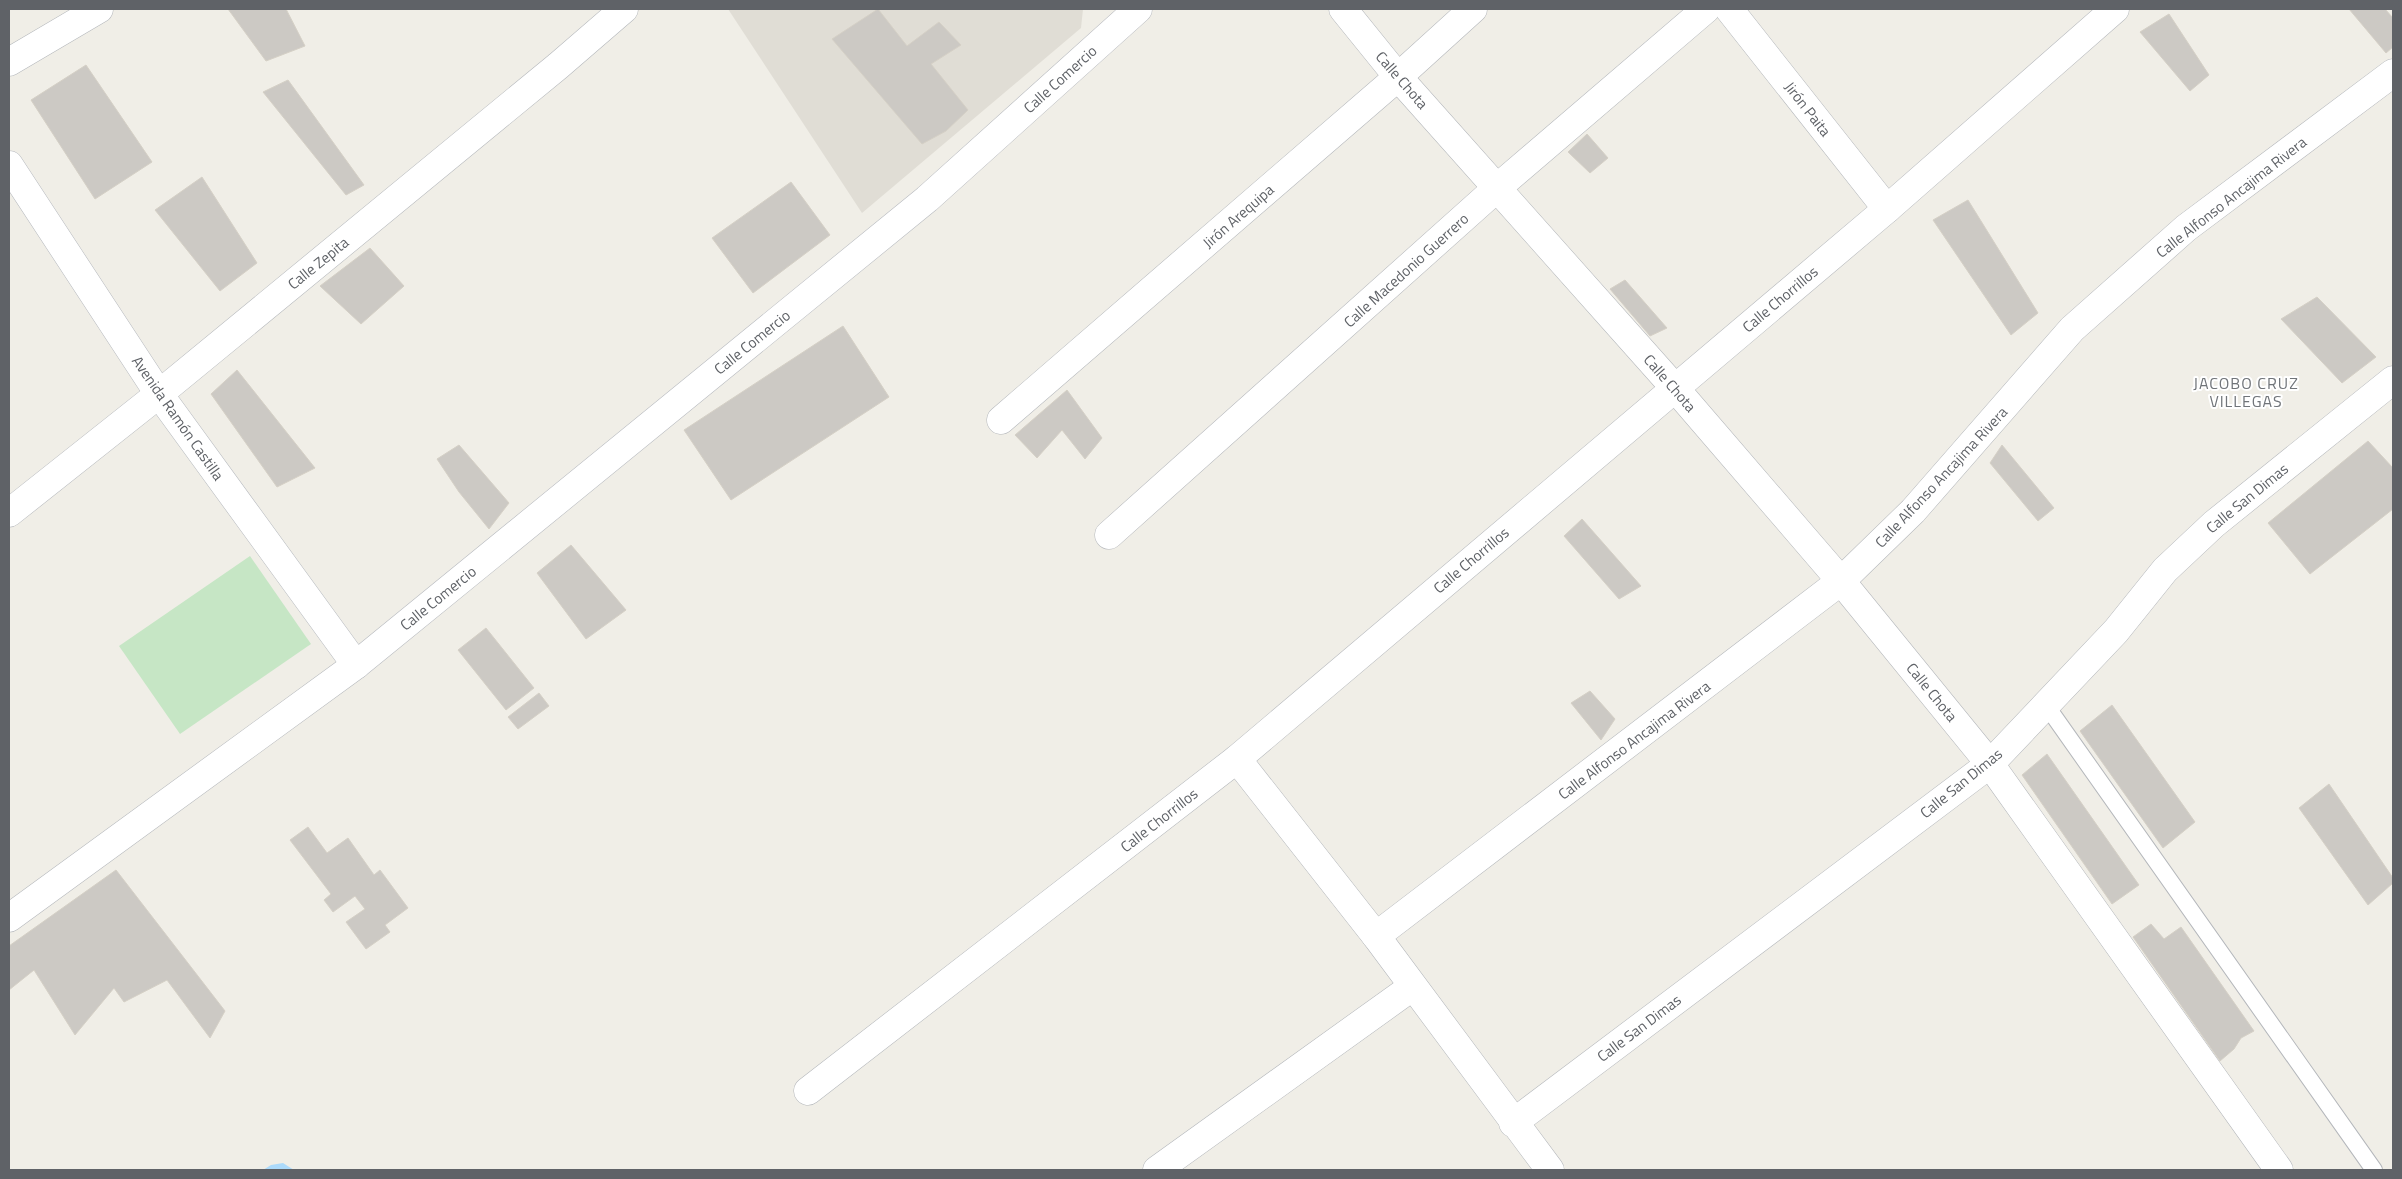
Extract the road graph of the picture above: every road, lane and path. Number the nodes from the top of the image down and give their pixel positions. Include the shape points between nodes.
1 (99, 9) edge
2 (624, 9) edge
3 (1138, 9) edge
4 (1343, 9) edge
5 (1473, 9) edge
6 (1706, 9) edge
7 (1730, 9) edge
8 (2115, 9) edge
9 (9, 62) edge
10 (2393, 73) edge
11 (1398, 77) junction
12 (9, 165) edge
13 (1497, 188) junction
14 (1887, 209) junction
15 (2393, 380) edge
16 (1674, 387) junction
17 (159, 394) junction
18 (1001, 420) dead end
19 (9, 513) edge
20 (1109, 535) dead end
21 (1841, 581) junction
22 (356, 665) junction
23 (2046, 705) junction
24 (1238, 759) junction
25 (1990, 764) junction
26 (9, 918) edge
27 (1376, 936) junction
28 (1412, 987) junction
29 (808, 1091) dead end
30 (1513, 1123) junction
31 (1157, 1170) edge
32 (1550, 1170) edge
33 (2279, 1170) edge
34 (2374, 1170) edge

1 - 9 street
2 - 17 street, Calle Zepita
3 - 22 street, Calle Comercio via 927,199
4 - 11 street, Calle Chota
5 - 11 street, Jirón Arequipa
6 - 13 street, Calle Macedonio Guerrero
7 - 14 street, Jirón Paita
8 - 14 street, Calle Chorrillos
10 - 21 street, Calle Alfonso Ancajima Rivera via 2186,228 2072,329 1913,511
11 - 13 street, Calle Chota
11 - 18 street, Jirón Arequipa
12 - 17 street, Avenida Ramón Castilla
13 - 16 street, Calle Chota
13 - 20 street, Calle Macedonio Guerrero
14 - 16 street, Calle Chorrillos
15 - 23 street, Calle San Dimas via 2214,524 2165,570 2116,631
16 - 21 street, Calle Chota
16 - 24 street, Calle Chorrillos
17 - 19 street, Calle Zepita
17 - 22 street, Avenida Ramón Castilla
21 - 25 street, Calle Chota
21 - 27 street, Calle Alfonso Ancajima Rivera
22 - 26 street, Calle Comercio
23 - 25 street, Calle San Dimas
23 - 34 lane
24 - 27 street
24 - 29 street, Calle Chorrillos
25 - 30 street, Calle San Dimas
25 - 33 street, Calle Chota
27 - 28 street
28 - 30 street
28 - 31 street
30 - 32 street

